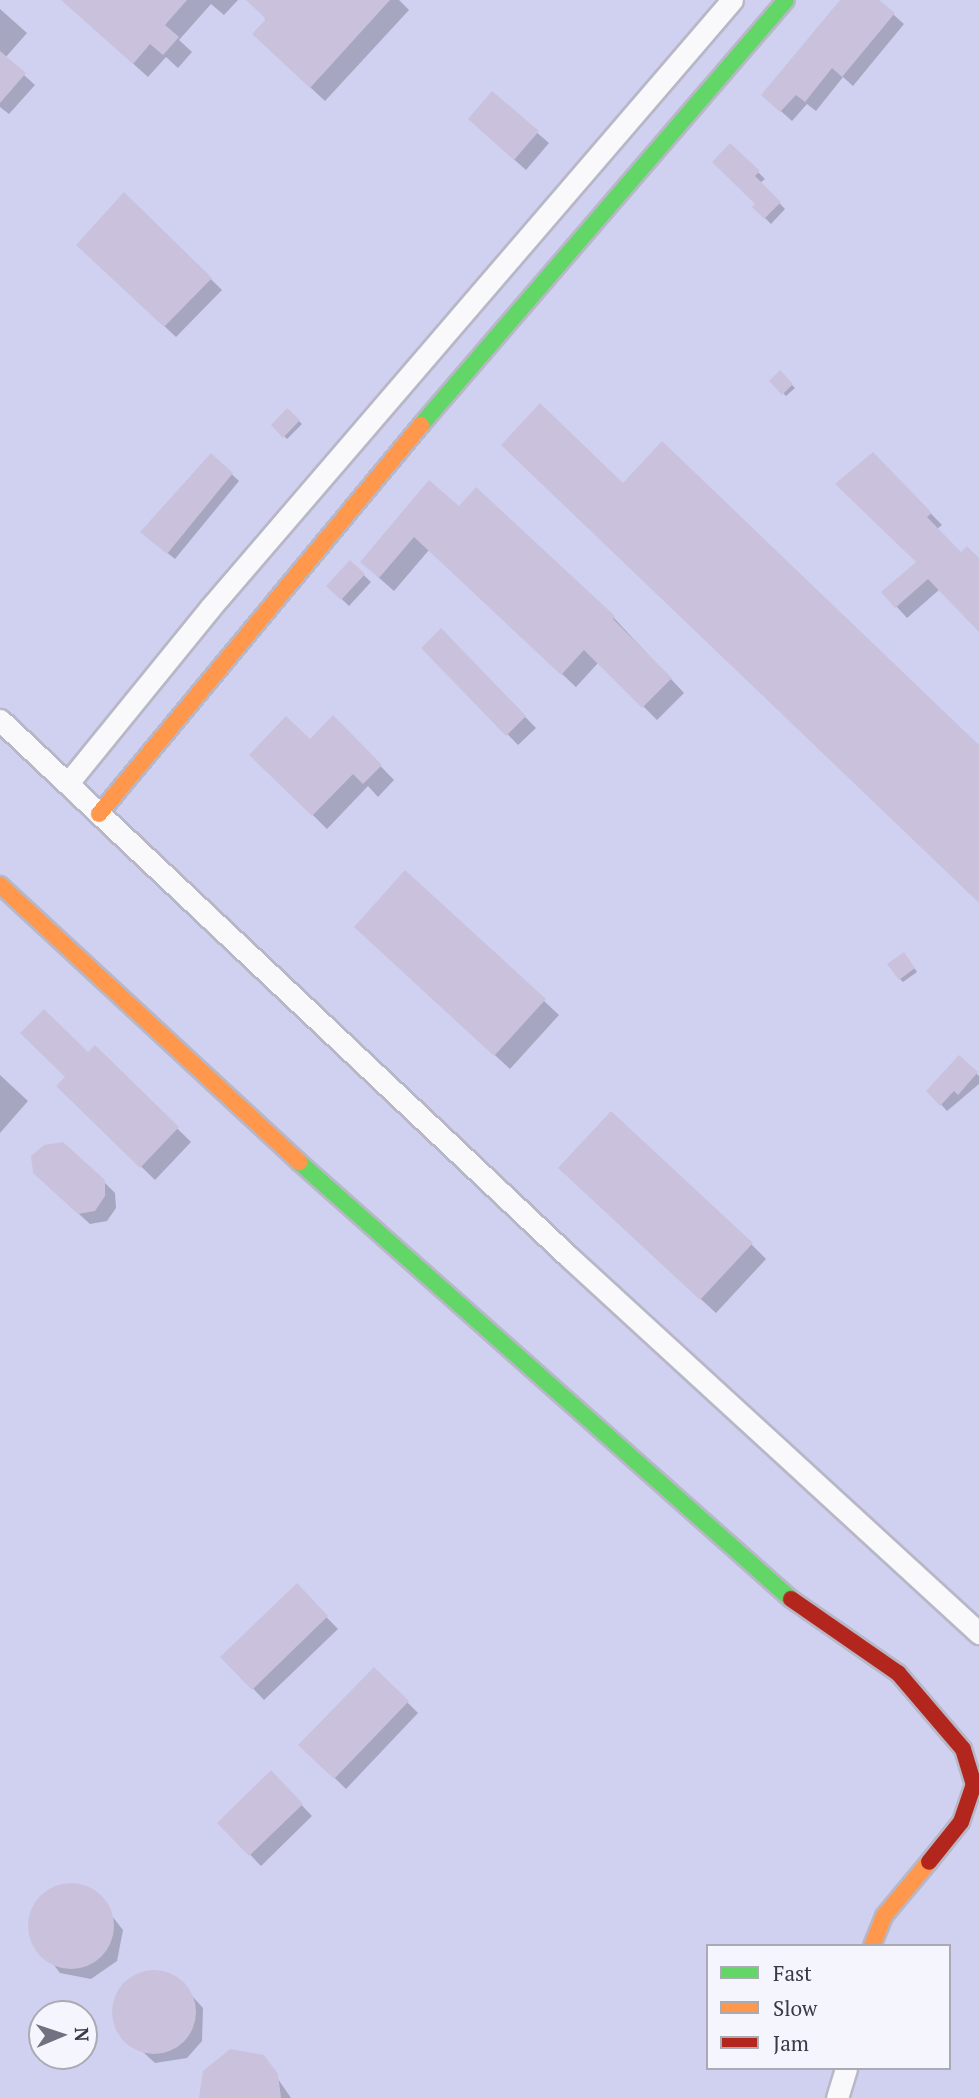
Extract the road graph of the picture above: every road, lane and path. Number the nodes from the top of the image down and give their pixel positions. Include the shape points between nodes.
1 (732, 0) edge
2 (786, 0) edge
3 (0, 720) edge
4 (68, 783) junction
5 (99, 814) junction
6 (0, 885) edge
7 (979, 1633) edge
8 (873, 1944) edge
9 (845, 2070) edge
10 (837, 2098) edge

1 - 4 street via 210,608
2 - 5 street via 294,573
3 - 4 street
4 - 5 street
5 - 7 street via 558,1247
6 - 8 street via 200,1072 699,1522 802,1608 898,1673 949,1730 963,1749 974,1784 961,1822 884,1916
9 - 10 street

